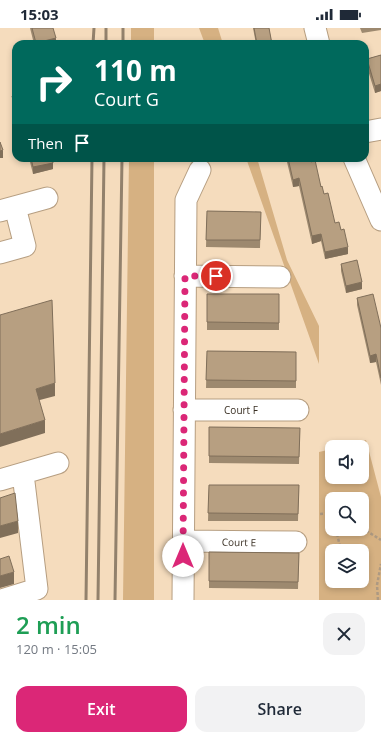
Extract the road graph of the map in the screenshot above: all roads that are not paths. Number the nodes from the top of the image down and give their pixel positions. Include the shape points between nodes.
1 (315, 28) edge
2 (318, 40) edge
3 (381, 129) edge
4 (369, 131) edge
5 (356, 162) edge
6 (200, 170) dead end
7 (48, 198) dead end
8 (8, 209) edge
9 (381, 220) edge
10 (0, 253) edge
11 (185, 276) junction
12 (280, 277) dead end
13 (184, 410) junction
14 (298, 410) dead end
15 (58, 463) dead end
16 (23, 474) junction
17 (0, 480) edge
18 (183, 541) junction
19 (296, 542) dead end
20 (2, 600) edge
21 (183, 600) edge

1 - 2 street
3 - 4 street
5 - 9 street
6 - 11 street via 186,200
7 - 8 street
8 - 10 street via 25,246
11 - 12 street
11 - 13 street
13 - 14 street, Court F
13 - 18 street
15 - 16 street
16 - 17 street
16 - 20 street via 37,588
18 - 19 street, Court E
18 - 21 street

